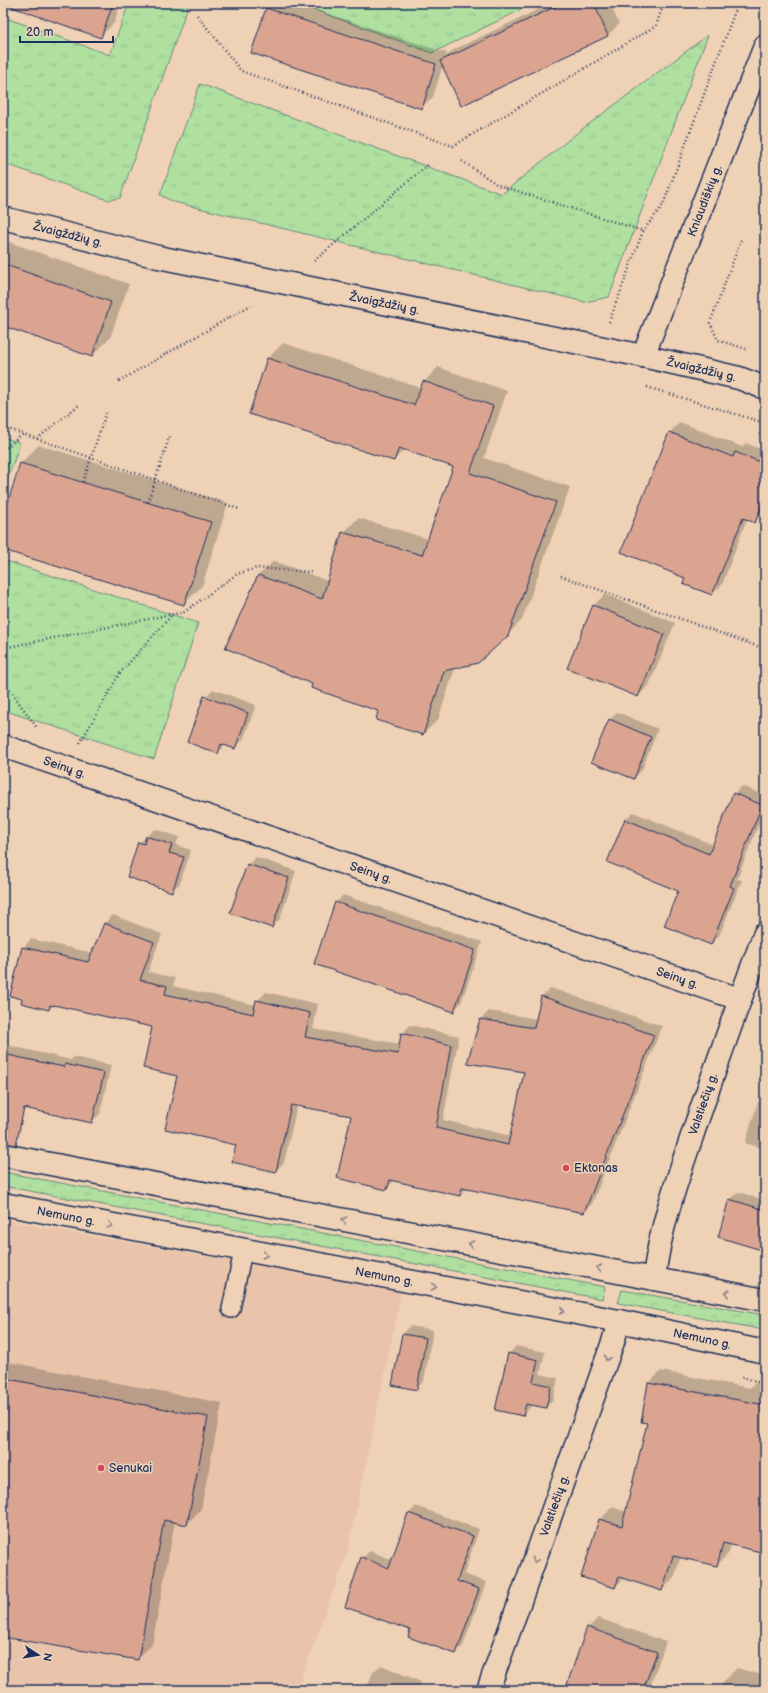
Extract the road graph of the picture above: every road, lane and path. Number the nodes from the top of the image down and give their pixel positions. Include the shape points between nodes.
1 (664, 3) edge
2 (738, 3) edge
3 (197, 14) dead end
4 (765, 46) edge
5 (462, 161) dead end
6 (3, 218) edge
7 (643, 231) junction
8 (740, 240) dead end
9 (599, 347) junction
10 (752, 352) dead end
11 (643, 356) junction
12 (641, 385) dead end
13 (765, 388) edge
14 (80, 404) dead end
15 (106, 413) dead end
16 (765, 423) edge
17 (3, 428) edge
18 (23, 434) junction
19 (170, 435) dead end
20 (37, 439) junction
21 (3, 450) edge
22 (91, 458) junction
23 (155, 480) junction
24 (83, 482) dead end
25 (148, 502) dead end
26 (239, 509) dead end
27 (310, 572) dead end
28 (561, 576) dead end
29 (172, 614) junction
30 (3, 648) edge
31 (765, 648) edge
32 (3, 680) edge
33 (38, 730) dead end
34 (3, 746) edge
35 (65, 768) junction
36 (765, 933) edge
37 (739, 999) junction
38 (3, 1155) edge
39 (3, 1204) edge
40 (243, 1251) junction
41 (654, 1279) junction
42 (765, 1300) edge
43 (231, 1308) dead end
44 (619, 1321) junction
45 (765, 1352) edge
46 (488, 1690) edge

1 - 3 path via 656,26 453,146 241,71
2 - 7 path via 663,205
4 - 11 street, Kniaudiškių g.
5 - 7 path via 498,184
6 - 9 street, Žvaigždžių g. via 158,257
7 - 9 path
8 - 10 path via 710,323 718,340
9 - 11 street, Žvaigždžių g.
11 - 13 street, Žvaigždžių g. via 738,378
12 - 16 path
14 - 20 path
15 - 22 path
17 - 18 path
18 - 20 path
18 - 21 path
19 - 23 path
20 - 22 path
22 - 23 path
22 - 24 path
23 - 25 path
23 - 26 path
27 - 29 path via 257,568 238,574 184,612
28 - 31 path
29 - 30 path
29 - 35 path via 120,673
32 - 33 path
34 - 35 street, Seinų g.
35 - 37 street, Seinų g.
36 - 37 street, Valstiečių g.
37 - 41 street, Valstiečių g. via 669,1205 657,1252
41 -> 38 street
39 -> 40 street, Nemuno g.
40 - 43 lane
40 -> 44 street, Nemuno g.
42 -> 41 street
44 - 45 street, Nemuno g.
44 -> 46 street, Valstiečių g.

